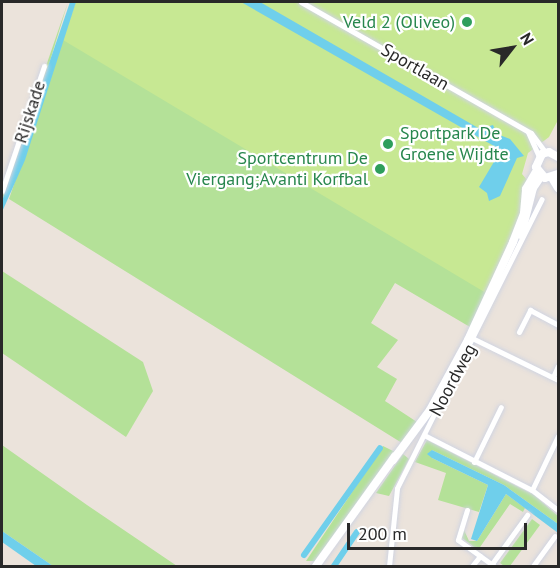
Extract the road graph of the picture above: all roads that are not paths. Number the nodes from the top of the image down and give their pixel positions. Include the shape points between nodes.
1 (301, 2) edge
2 (44, 66) dead end
3 (542, 155) junction
4 (558, 155) edge
5 (539, 173) junction
6 (557, 175) edge
7 (558, 188) edge
8 (2, 191) edge
9 (542, 199) dead end
10 (558, 325) edge
11 (519, 332) dead end
12 (474, 339) junction
13 (558, 366) edge
14 (556, 378) edge
15 (501, 407) dead end
16 (424, 435) junction
17 (558, 436) edge
18 (556, 445) edge
19 (474, 462) junction
20 (532, 490) junction
21 (467, 510) dead end
22 (558, 510) edge
23 (527, 515) dead end
24 (555, 536) dead end
25 (480, 556) junction
26 (492, 566) edge
27 (316, 567) edge
28 (389, 567) edge
29 (472, 567) edge
30 (533, 567) edge

1 - 3 street, Sportlaan via 536,136
2 - 8 street, Rijskade
3 - 4 main road
3 - 5 main road, Noordweg
5 - 6 main road
5 - 27 main road, Noordweg via 526,189 522,219 443,389
6 - 7 main road
9 - 12 street, Noordweg
10 - 11 street via 530,310
12 - 14 street
12 - 16 street, Noordweg
13 - 14 street
15 - 19 street
16 - 19 street
16 - 28 street, Noordweg via 395,494
17 - 18 street
18 - 20 street
19 - 20 street
20 - 22 street
21 - 25 street via 459,540
23 - 26 street
24 - 30 street
25 - 26 street
25 - 29 street

